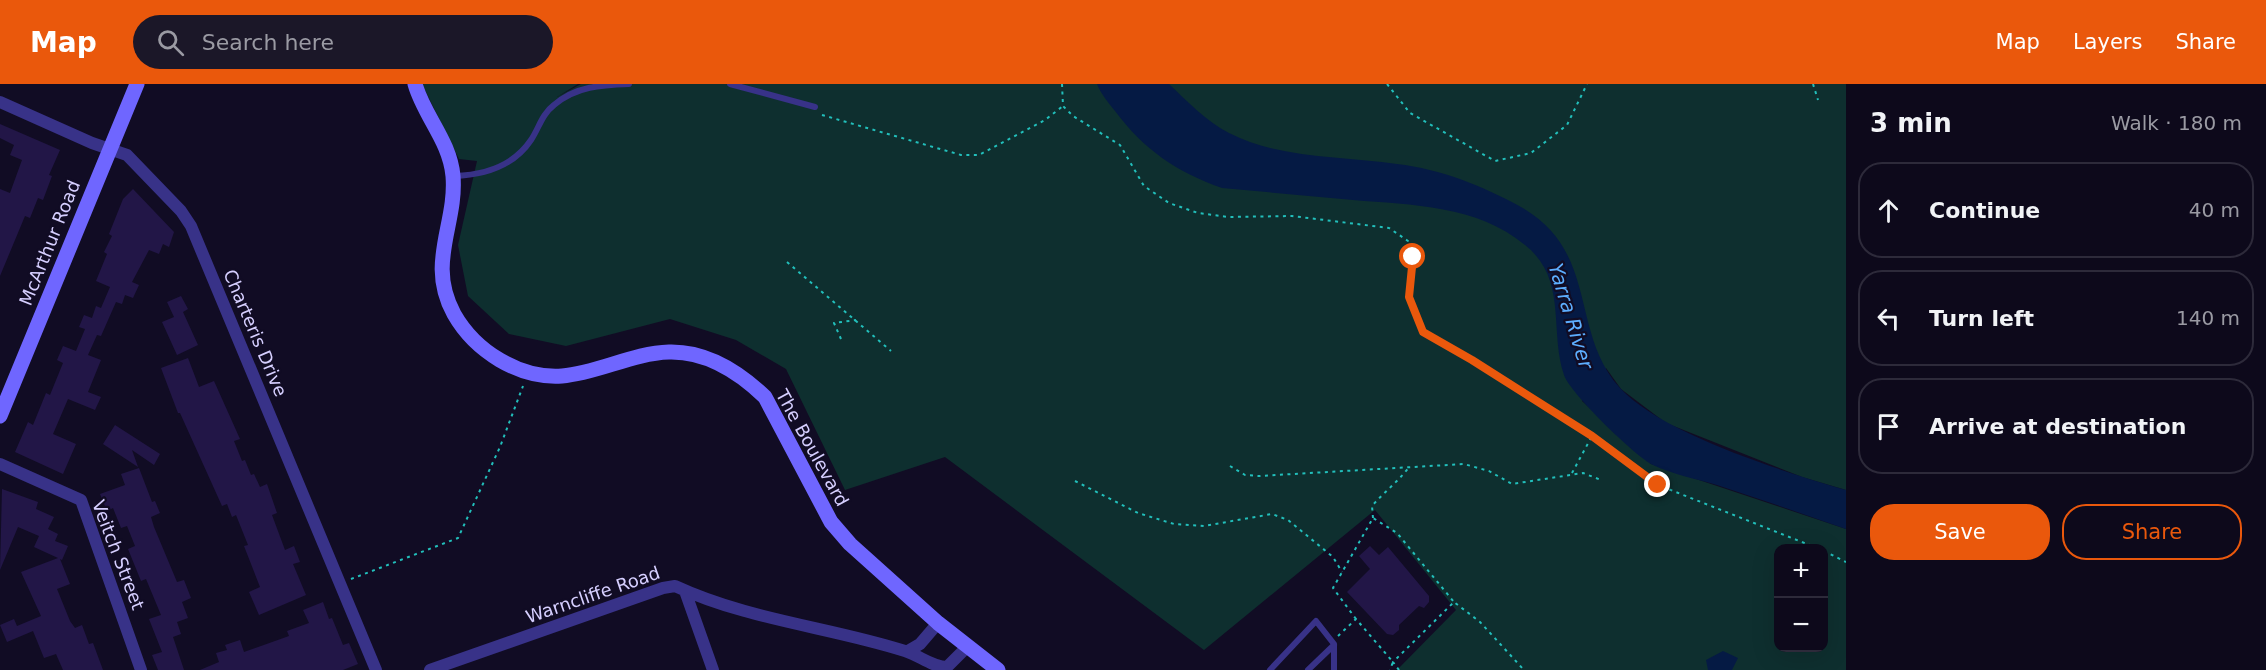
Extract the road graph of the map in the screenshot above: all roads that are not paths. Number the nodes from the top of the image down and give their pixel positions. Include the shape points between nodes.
1 (137, 84) edge
2 (415, 84) edge
3 (629, 84) edge
4 (730, 84) edge
5 (0, 102) edge
6 (815, 107) road end
7 (110, 149) junction
8 (453, 176) junction
9 (0, 416) edge
10 (0, 464) edge
11 (685, 591) junction
12 (938, 623) junction
13 (1334, 644) junction
14 (967, 647) junction
15 (908, 651) junction
16 (468, 664) edge
17 (141, 670) edge
18 (376, 670) edge
19 (430, 670) edge
20 (713, 670) edge
21 (998, 670) edge
22 (1270, 670) edge
23 (1308, 670) edge
24 (1334, 670) edge

1 - 7 street, McArthur Road
2 - 8 street, The Boulevard via 438,129
3 - 8 lane via 584,88 567,95 548,111 531,140 505,164 475,175
4 - 6 lane
5 - 7 street, Charteris Drive
7 - 9 street, McArthur Road
7 - 18 street, Charteris Drive via 127,154 191,226
8 - 12 street, The Boulevard via 441,254 443,281 454,313 477,345 528,373 562,376 669,352 727,366 765,397 831,522
10 - 17 street, Veitch Street via 81,500
11 - 15 street, Warncliffe Road via 778,620
11 - 16 street, Warncliffe Road via 675,586 663,588
11 - 20 street
12 - 14 street, The Boulevard
12 - 15 street via 920,644
13 - 22 lane via 1316,621
13 - 23 lane
13 - 24 lane
14 - 15 street, Warncliffe Road via 948,667 934,666
14 - 21 street, The Boulevard
16 - 19 street, Warncliffe Road

